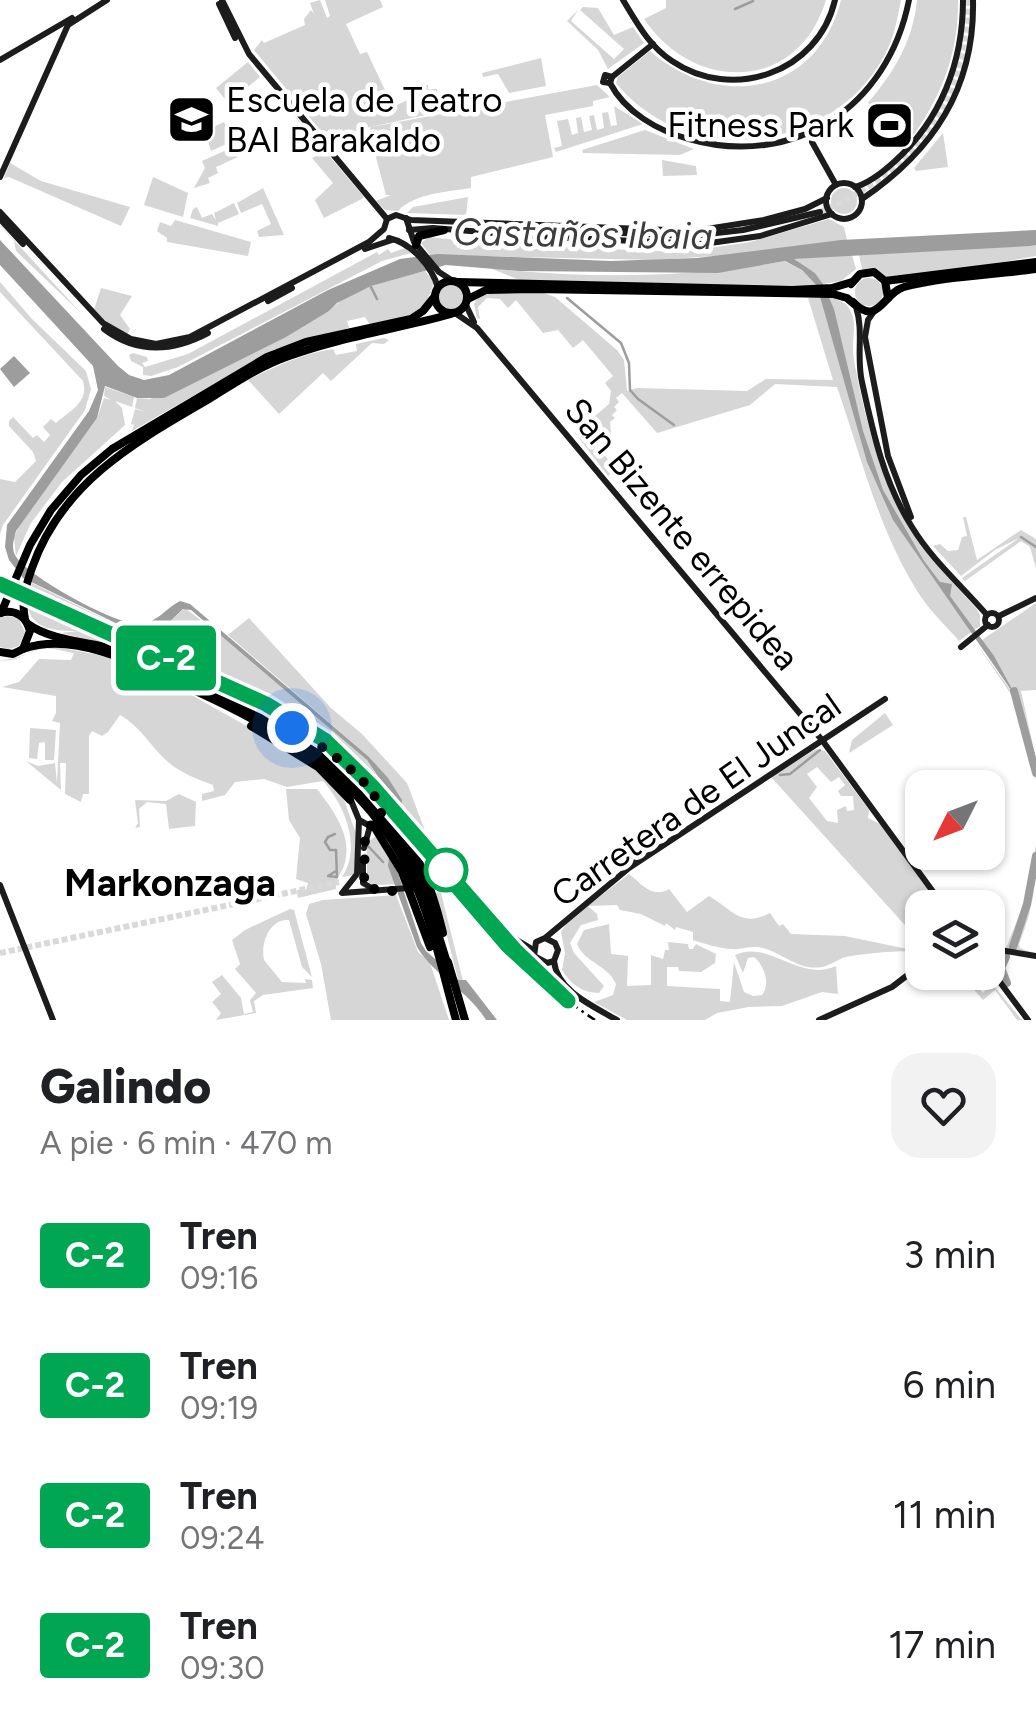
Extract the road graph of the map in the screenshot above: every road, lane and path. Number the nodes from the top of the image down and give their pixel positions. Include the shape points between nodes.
1 (96, 0) edge
2 (107, 0) edge
3 (220, 0) edge
4 (623, 0) edge
5 (835, 0) edge
6 (909, 0) edge
7 (962, 0) edge
8 (973, 0) edge
9 (52, 30) junction
10 (62, 38) junction
11 (651, 43) junction
12 (0, 60) edge
13 (816, 130) junction
14 (798, 138) junction
15 (812, 142) junction
16 (0, 177) edge
17 (836, 186) junction
18 (854, 186) junction
19 (827, 198) junction
20 (862, 199) junction
21 (832, 214) junction
22 (0, 216) edge
23 (406, 218) junction
24 (387, 219) junction
25 (446, 225) junction
26 (384, 229) junction
27 (714, 229) junction
28 (409, 231) junction
29 (729, 232) junction
30 (395, 240) junction
31 (654, 242) junction
32 (413, 246) junction
33 (1036, 266) edge
34 (436, 274) junction
35 (886, 281) junction
36 (456, 282) junction
37 (852, 282) junction
38 (832, 291) junction
39 (436, 292) junction
40 (792, 292) junction
41 (888, 298) junction
42 (467, 302) junction
43 (854, 304) junction
44 (875, 310) junction
45 (453, 314) junction
46 (477, 328) junction
47 (31, 555) junction
48 (937, 561) junction
49 (1036, 598) edge
50 (2, 610) edge
51 (987, 614) junction
52 (999, 616) junction
53 (26, 618) junction
54 (985, 628) junction
55 (964, 645) dead end
56 (23, 649) junction
57 (0, 652) edge
58 (213, 697) junction
59 (885, 699) dead end
60 (822, 740) junction
61 (366, 785) junction
62 (350, 797) junction
63 (380, 802) junction
64 (359, 820) junction
65 (373, 825) junction
66 (365, 838) junction
67 (383, 838) junction
68 (673, 838) junction
69 (356, 883) junction
70 (0, 885) edge
71 (606, 885) junction
72 (932, 890) edge
73 (545, 938) junction
74 (533, 950) junction
75 (1005, 951) edge
76 (1036, 956) edge
77 (554, 960) junction
78 (444, 963) junction
79 (905, 978) edge
80 (1005, 990) edge
81 (449, 996) junction
82 (457, 1014) edge
83 (53, 1020) edge
84 (465, 1020) edge
85 (617, 1020) edge
86 (819, 1020) edge
87 (1028, 1020) edge

1 - 9 street
2 - 10 street via 73,20
3 - 24 street via 249,54
4 - 11 street
5 - 11 street via 807,50 787,66 749,80 697,75
6 - 13 street via 902,32 878,76 860,100
7 - 18 street via 957,57 936,109 904,152
8 - 20 street via 968,60 945,114 912,161
9 - 10 street
9 - 12 street
10 - 16 street
11 - 14 street via 610,79 637,114 676,136 722,147
13 - 14 street
13 - 15 street
14 - 15 street
15 - 17 street
17 - 18 street
17 - 19 street
18 - 20 street
19 - 21 street
19 - 27 street via 792,213
20 - 21 street via 852,217
21 - 31 street via 744,239
22 - 26 street via 110,328 156,344 190,338
22 - 30 street via 95,322 132,345 158,349 183,345
23 - 24 street
23 - 25 street
23 - 28 street
24 - 26 street
25 - 27 street
25 - 28 street
25 - 29 street via 679,237
25 - 31 street
25 - 32 main road via 419,236
26 - 30 street
27 - 29 street
28 - 30 street
28 - 32 street
29 - 31 street via 820,212 732,237
30 - 32 street
32 - 34 street
33 - 35 main road
33 - 41 main road via 902,288
34 - 36 street
34 - 39 street
35 - 37 main road via 870,272
35 - 41 main road
36 - 39 main road
36 - 40 main road
36 - 42 main road via 467,291
37 - 38 main road
37 - 43 main road
38 - 40 main road
38 - 43 main road
39 - 45 main road via 439,308
39 - 47 main road via 411,318 306,342 257,362 123,441 72,484 42,524
40 - 42 main road via 509,289 481,292
41 - 44 main road
42 - 45 main road
42 - 46 street
43 - 44 main road
43 - 48 street via 860,372 878,451 904,513
44 - 48 street via 865,337 888,456
45 - 46 street
45 - 47 main road via 287,356 209,398 96,471
46 - 60 street, San Bizente errepidea
47 - 50 main road
47 - 53 main road
48 - 51 street
49 - 52 street
50 - 53 main road
51 - 52 street
51 - 54 street
52 - 54 street via 997,625
53 - 56 main road via 30,637
53 - 58 main road via 44,633 121,650
54 - 55 street
56 - 57 main road
56 - 58 main road via 49,642 107,652
58 - 61 main road via 310,738
58 - 62 main road via 300,754
58 - 78 main road via 308,752 359,796 411,875
59 - 60 street, Carretera de El Juncal
60 - 68 street, Carretera de El Juncal
60 - 72 street, San Bizente errepidea
61 - 62 street
61 - 63 street
62 - 64 street
63 - 65 street via 382,814
63 - 78 main road via 426,870
64 - 65 street
64 - 69 street
65 - 66 street
65 - 67 main road
66 - 67 street
66 - 69 street
67 - 81 main road
68 - 71 street, Carretera de El Juncal
68 - 71 street via 646,850 634,842 635,859
69 - 74 street via 383,891 458,883
70 - 83 street
71 - 73 street, Carretera de El Juncal
73 - 74 street
73 - 77 street via 557,946
74 - 77 street via 539,962
75 - 76 street
77 - 85 street via 556,976 574,994
78 - 81 main road
78 - 82 main road
79 - 86 street
80 - 87 street
81 - 82 main road
82 - 84 main road

